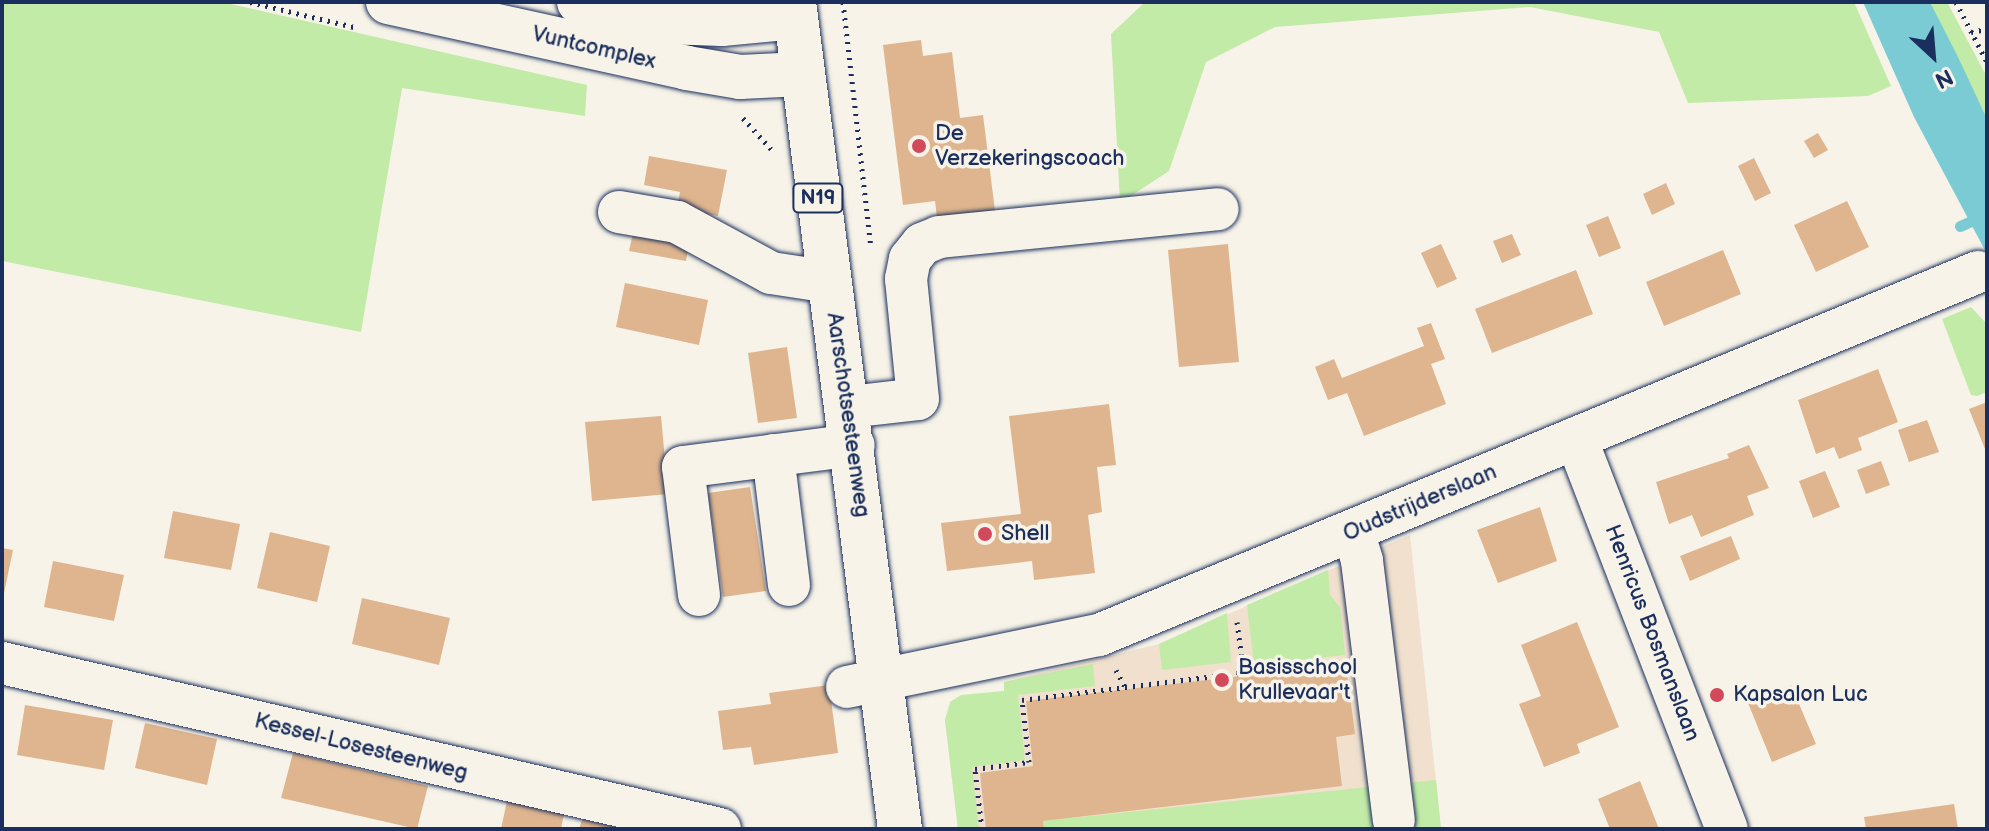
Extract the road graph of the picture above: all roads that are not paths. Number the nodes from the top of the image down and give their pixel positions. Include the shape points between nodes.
1 (388, 2) edge
2 (579, 2) edge
3 (795, 10) edge
4 (802, 74) junction
5 (1218, 209) dead end
6 (619, 212) dead end
7 (1978, 272) dead end
8 (830, 282) junction
9 (852, 426) junction
10 (1576, 438) junction
11 (773, 455) junction
12 (1353, 531) junction
13 (789, 585) dead end
14 (699, 595) dead end
15 (2, 663) edge
16 (864, 684) junction
17 (1394, 820) dead end
18 (720, 829) edge
19 (900, 829) edge
20 (1727, 829) edge

1 - 4 main road, Vuntcomplex via 687,68 740,77
2 - 3 main road, Vuntcomplex via 663,22 722,24
3 - 4 main road, Aarschotsesteenweg / N19
4 - 8 main road, Aarschotsesteenweg / N19
5 - 9 street via 939,237 922,244 910,259 906,279 918,399
6 - 8 street via 677,222 771,273
7 - 10 street, Oudstrijderslaan
8 - 9 main road, Aarschotsesteenweg / N19
9 - 11 street
9 - 16 main road, Aarschotsesteenweg / N19
10 - 12 street, Oudstrijderslaan
10 - 20 street, Henricus Bosmanslaan
11 - 13 street
11 - 14 street via 683,467
12 - 16 street, Oudstrijderslaan via 1074,642
12 - 17 street
15 - 18 street, Kessel-Losesteenweg
16 - 19 main road, Aarschotsesteenweg / N19

